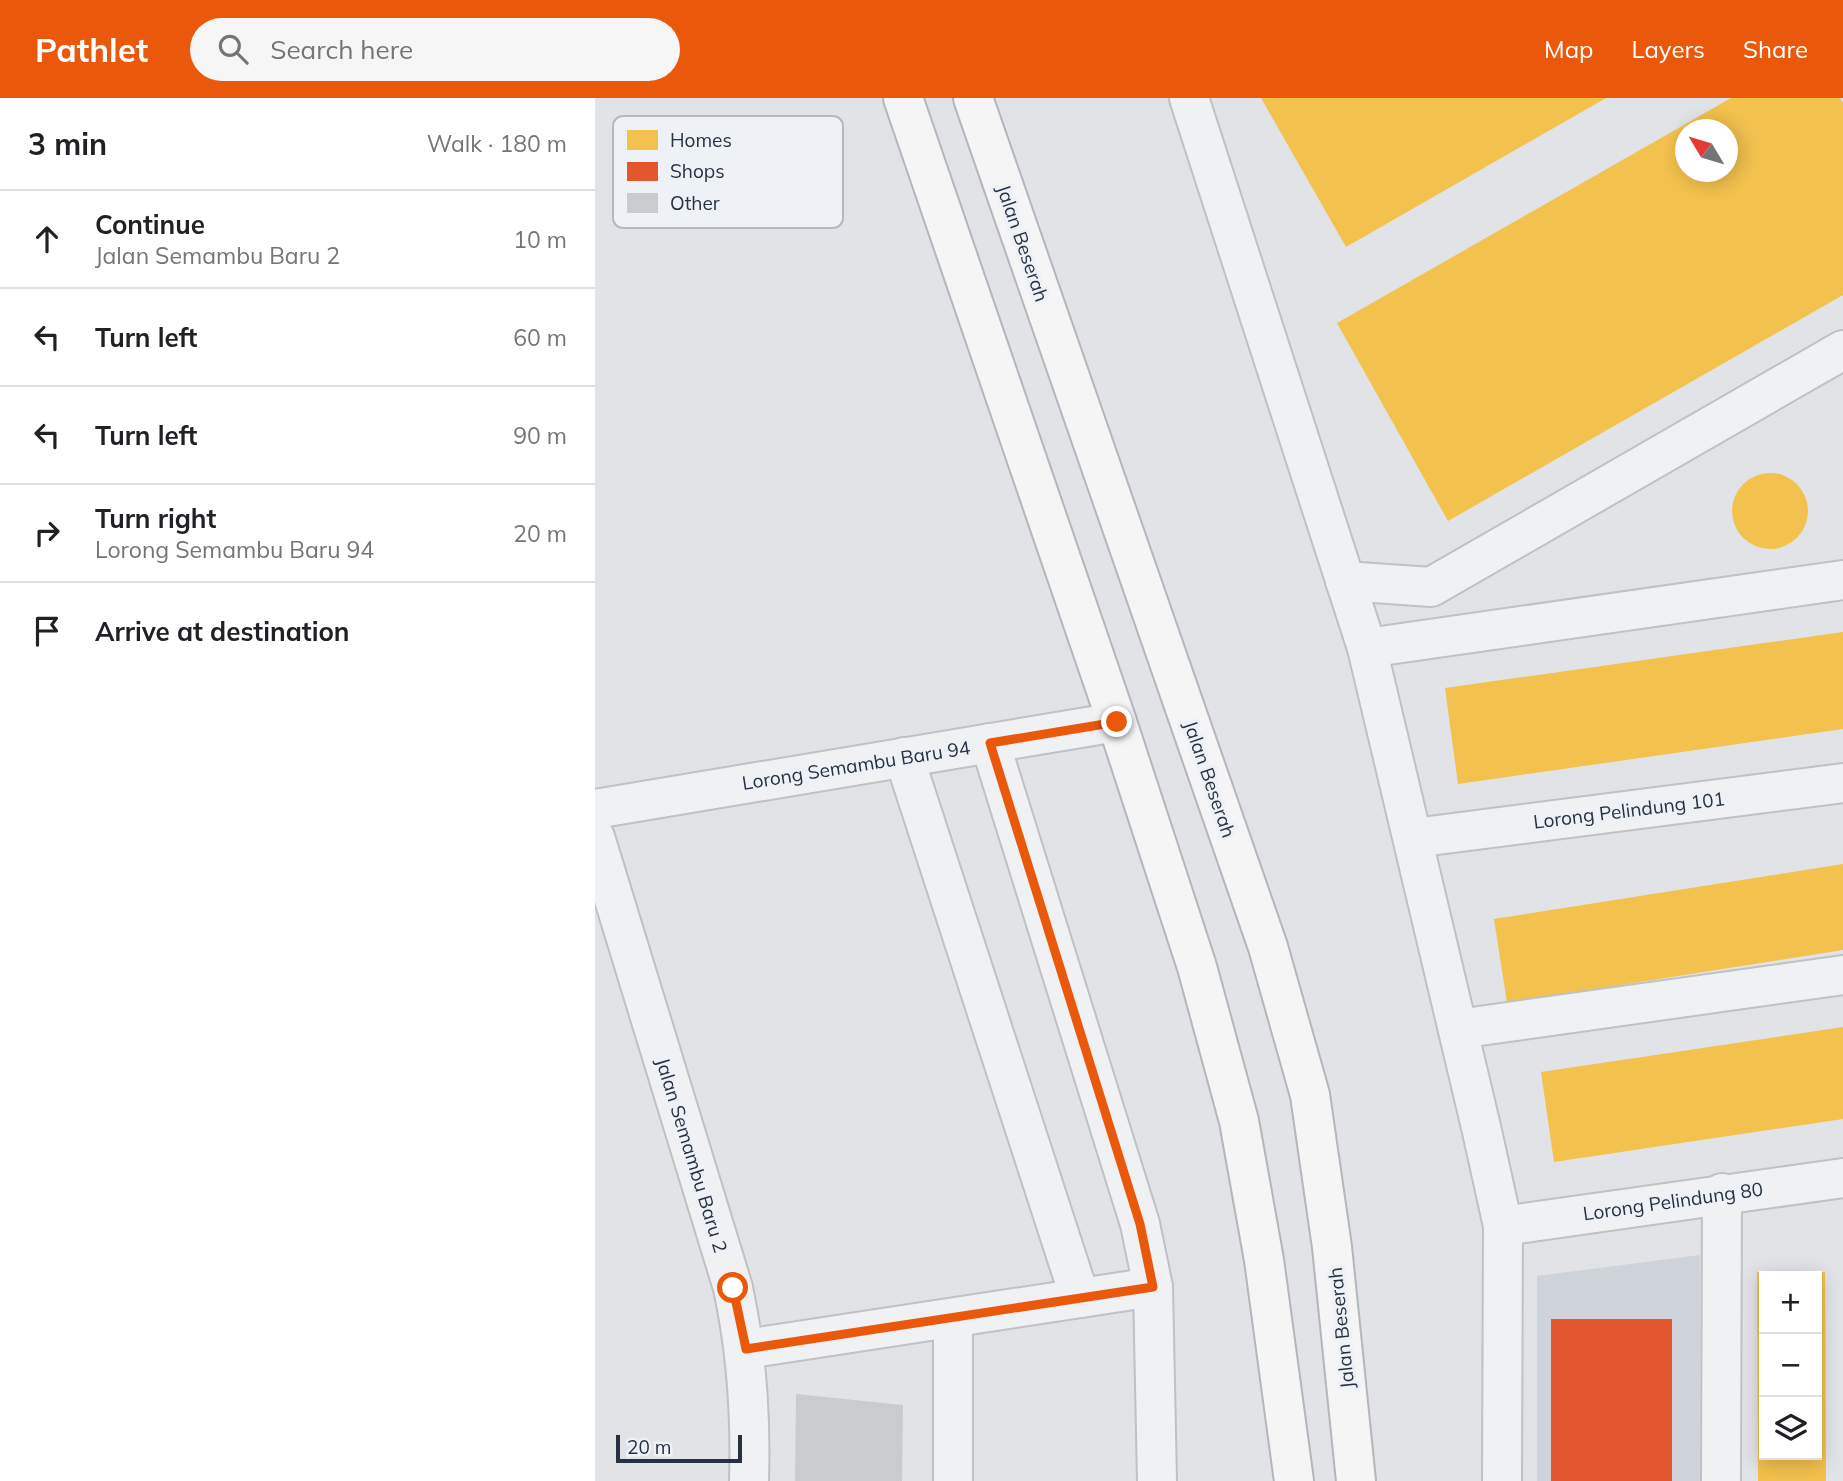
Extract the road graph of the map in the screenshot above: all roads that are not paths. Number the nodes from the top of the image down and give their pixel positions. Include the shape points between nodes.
1 (903, 98) edge
2 (973, 98) edge
3 (1189, 98) edge
4 (1843, 349) edge
5 (1843, 580) edge
6 (1345, 581) junction
7 (1367, 648) junction
8 (1117, 722) junction
9 (990, 743) junction
10 (904, 757) junction
11 (1843, 783) edge
12 (595, 809) edge
13 (595, 837) edge
14 (1414, 838) junction
15 (1843, 975) edge
16 (1458, 1029) junction
17 (1843, 1178) edge
18 (1722, 1193) junction
19 (1503, 1226) junction
20 (1153, 1287) junction
21 (1080, 1298) junction
22 (953, 1318) junction
23 (746, 1349) junction
24 (749, 1481) edge
25 (953, 1481) edge
26 (1157, 1481) edge
27 (1294, 1481) edge
28 (1356, 1481) edge
29 (1502, 1481) edge
30 (1721, 1481) edge

1 - 8 highway
2 - 28 highway, Jalan Beserah via 1268,947 1310,1096 1334,1260
3 - 6 street
4 - 6 street via 1431,587
5 - 7 street
6 - 7 street
7 - 14 street
8 - 9 street, Lorong Semambu Baru 94
8 - 27 highway via 1197,967 1240,1121
9 - 10 street, Lorong Semambu Baru 94
9 - 20 street via 1140,1224
10 - 12 street, Lorong Semambu Baru 94
10 - 21 street
11 - 14 street, Lorong Pelindung 101
13 - 23 street, Jalan Semambu Baru 2 via 733,1288
14 - 16 street
15 - 16 street
16 - 19 street
17 - 18 street, Lorong Pelindung 80
18 - 19 street, Lorong Pelindung 80
18 - 30 street
19 - 29 street
20 - 21 street
20 - 26 street
21 - 22 street
22 - 23 street
22 - 25 street
23 - 24 street, Jalan Semambu Baru 2

